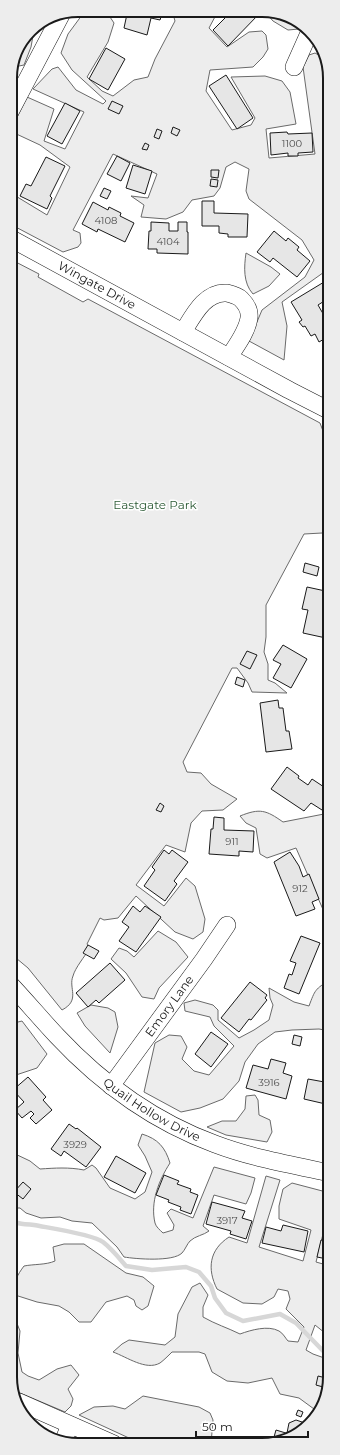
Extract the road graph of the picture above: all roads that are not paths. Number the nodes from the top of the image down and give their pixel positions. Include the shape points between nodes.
1 (58, 20) edge
2 (307, 38) edge
3 (294, 67) dead end
4 (17, 99) edge
5 (17, 242) edge
6 (183, 332) junction
7 (229, 357) junction
8 (323, 407) edge
9 (227, 925) dead end
10 (17, 992) edge
11 (111, 1086) junction
12 (323, 1171) edge
13 (23, 1404) edge
14 (70, 1425) junction
15 (65, 1437) edge
16 (100, 1438) edge

1 - 4 street
2 - 3 street
5 - 6 street, Wingate Drive
6 - 7 street, Wingate Drive
6 - 7 street via 198,308 217,293 228,293 240,298 248,307 249,318
7 - 8 street, Wingate Drive
9 - 11 street, Emory Lane
10 - 11 street, Quail Hollow Drive via 57,1036
11 - 12 street, Quail Hollow Drive via 156,1116 215,1144 241,1153
13 - 14 street
14 - 15 street
14 - 16 street

